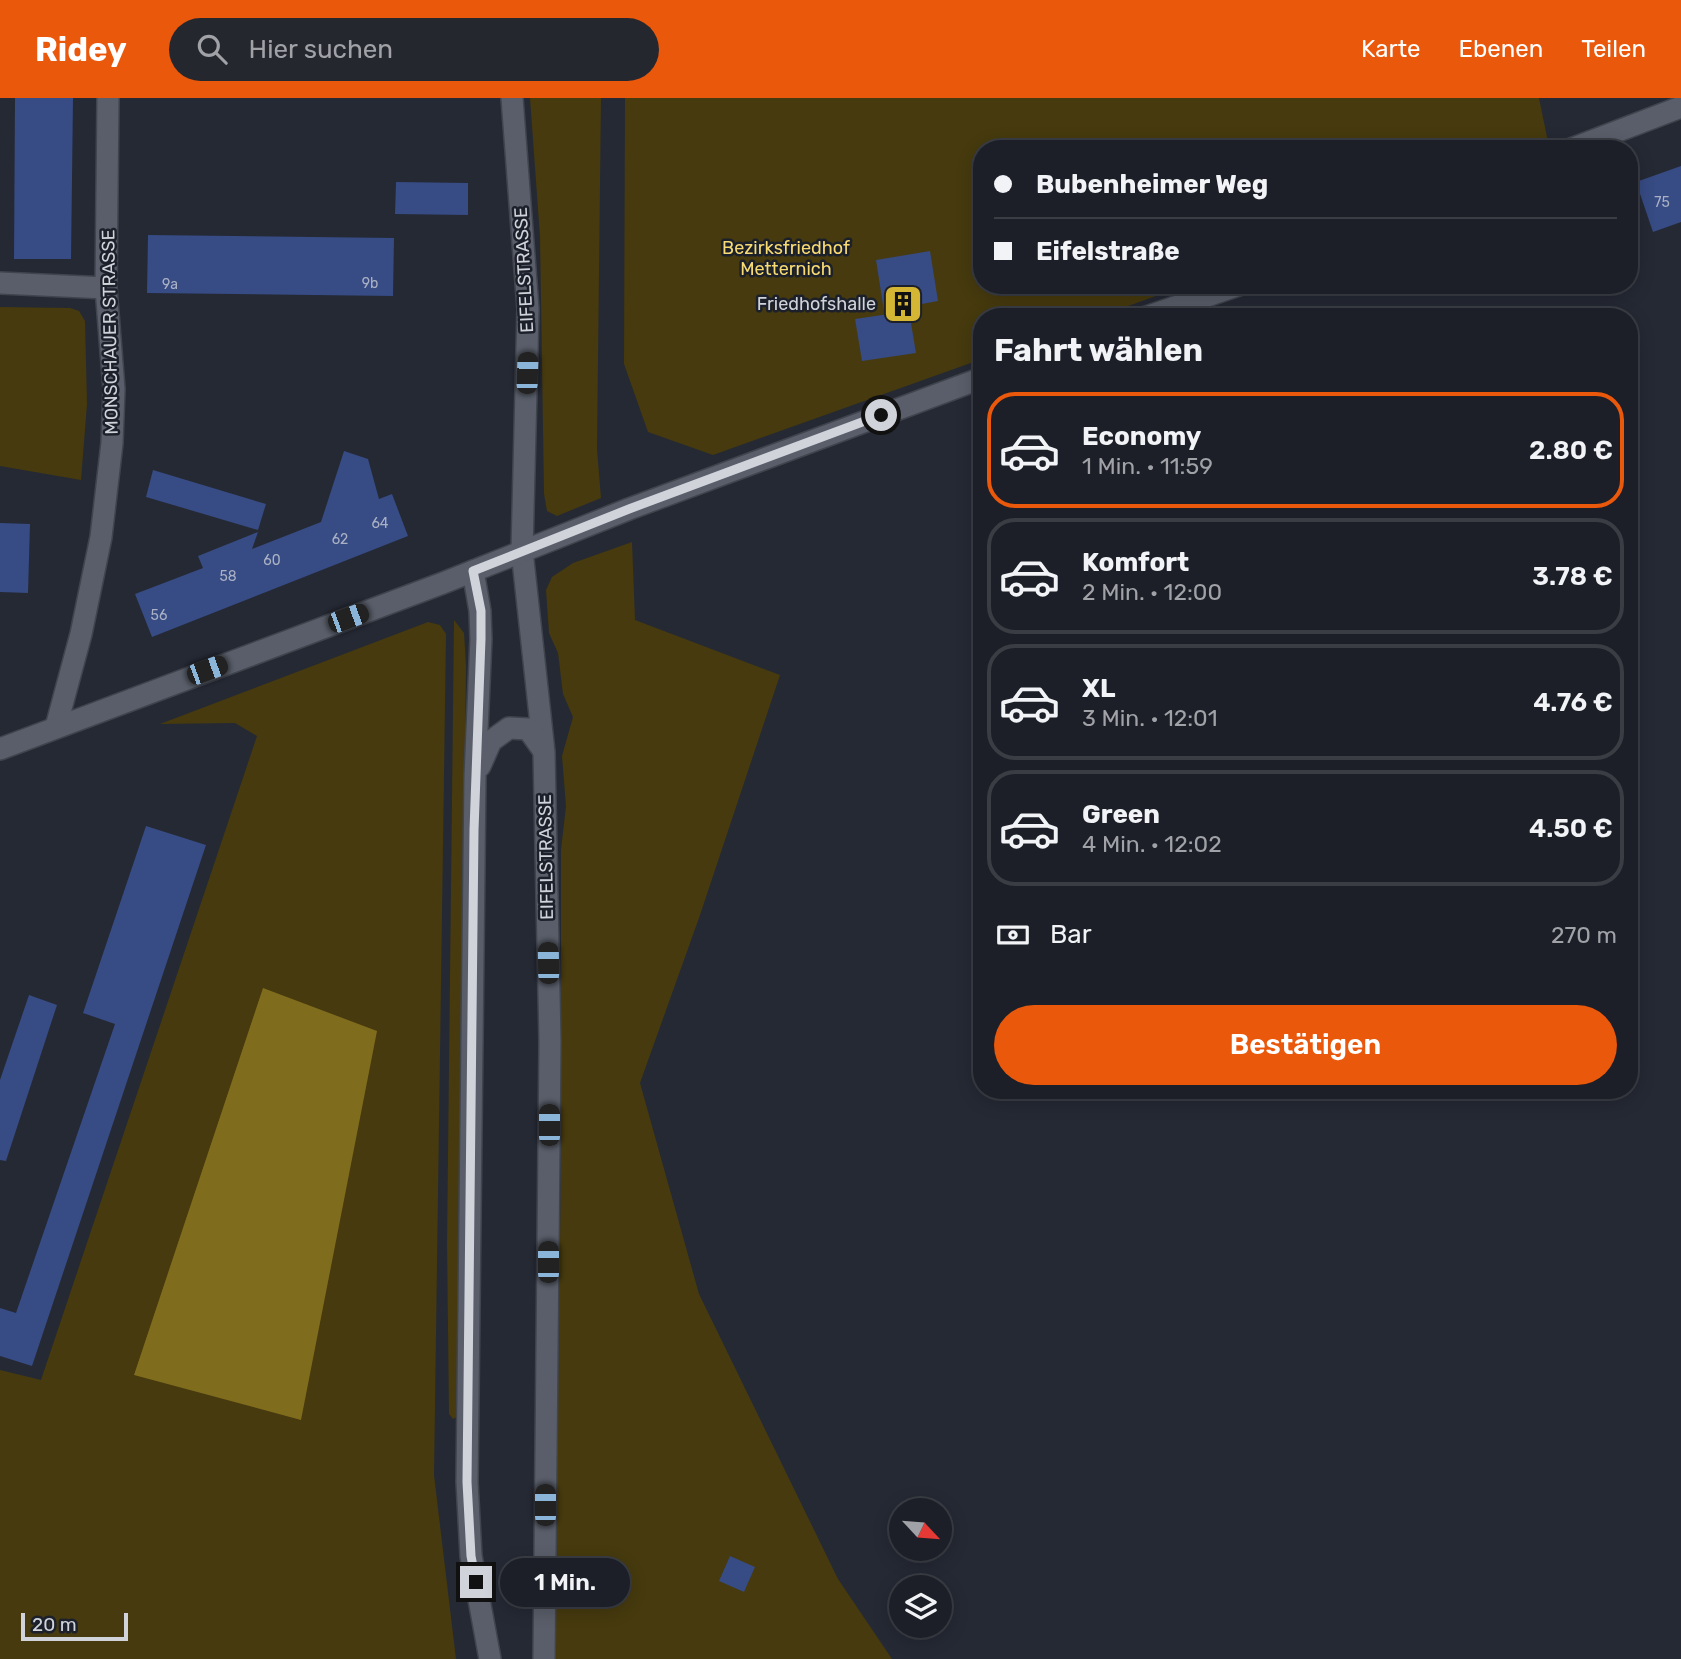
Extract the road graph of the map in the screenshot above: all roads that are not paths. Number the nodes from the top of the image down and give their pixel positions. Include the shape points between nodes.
1 (108, 98) edge
2 (512, 98) edge
3 (1681, 107) edge
4 (1595, 140) edge
5 (0, 283) edge
6 (106, 288) junction
7 (1213, 294) edge
8 (1172, 308) edge
9 (973, 381) edge
10 (522, 551) junction
11 (473, 571) junction
12 (56, 727) junction
13 (0, 749) edge
14 (544, 751) junction
15 (475, 776) junction
16 (490, 1659) edge
17 (544, 1659) edge

1 - 6 street, MONSCHAUER STRASSE
2 - 10 street, EIFELSTRASSE via 528,309
3 - 4 street
5 - 6 street
6 - 12 street, MONSCHAUER STRASSE via 114,389 108,488 81,634
7 - 8 street
9 - 10 street
10 - 11 street
10 - 14 street, EIFELSTRASSE
11 - 12 street
11 - 15 street via 481,611
12 - 13 street
14 - 15 street via 528,729 509,728 491,741
14 - 17 street, EIFELSTRASSE via 550,1042
15 - 16 street via 467,1482 471,1556

